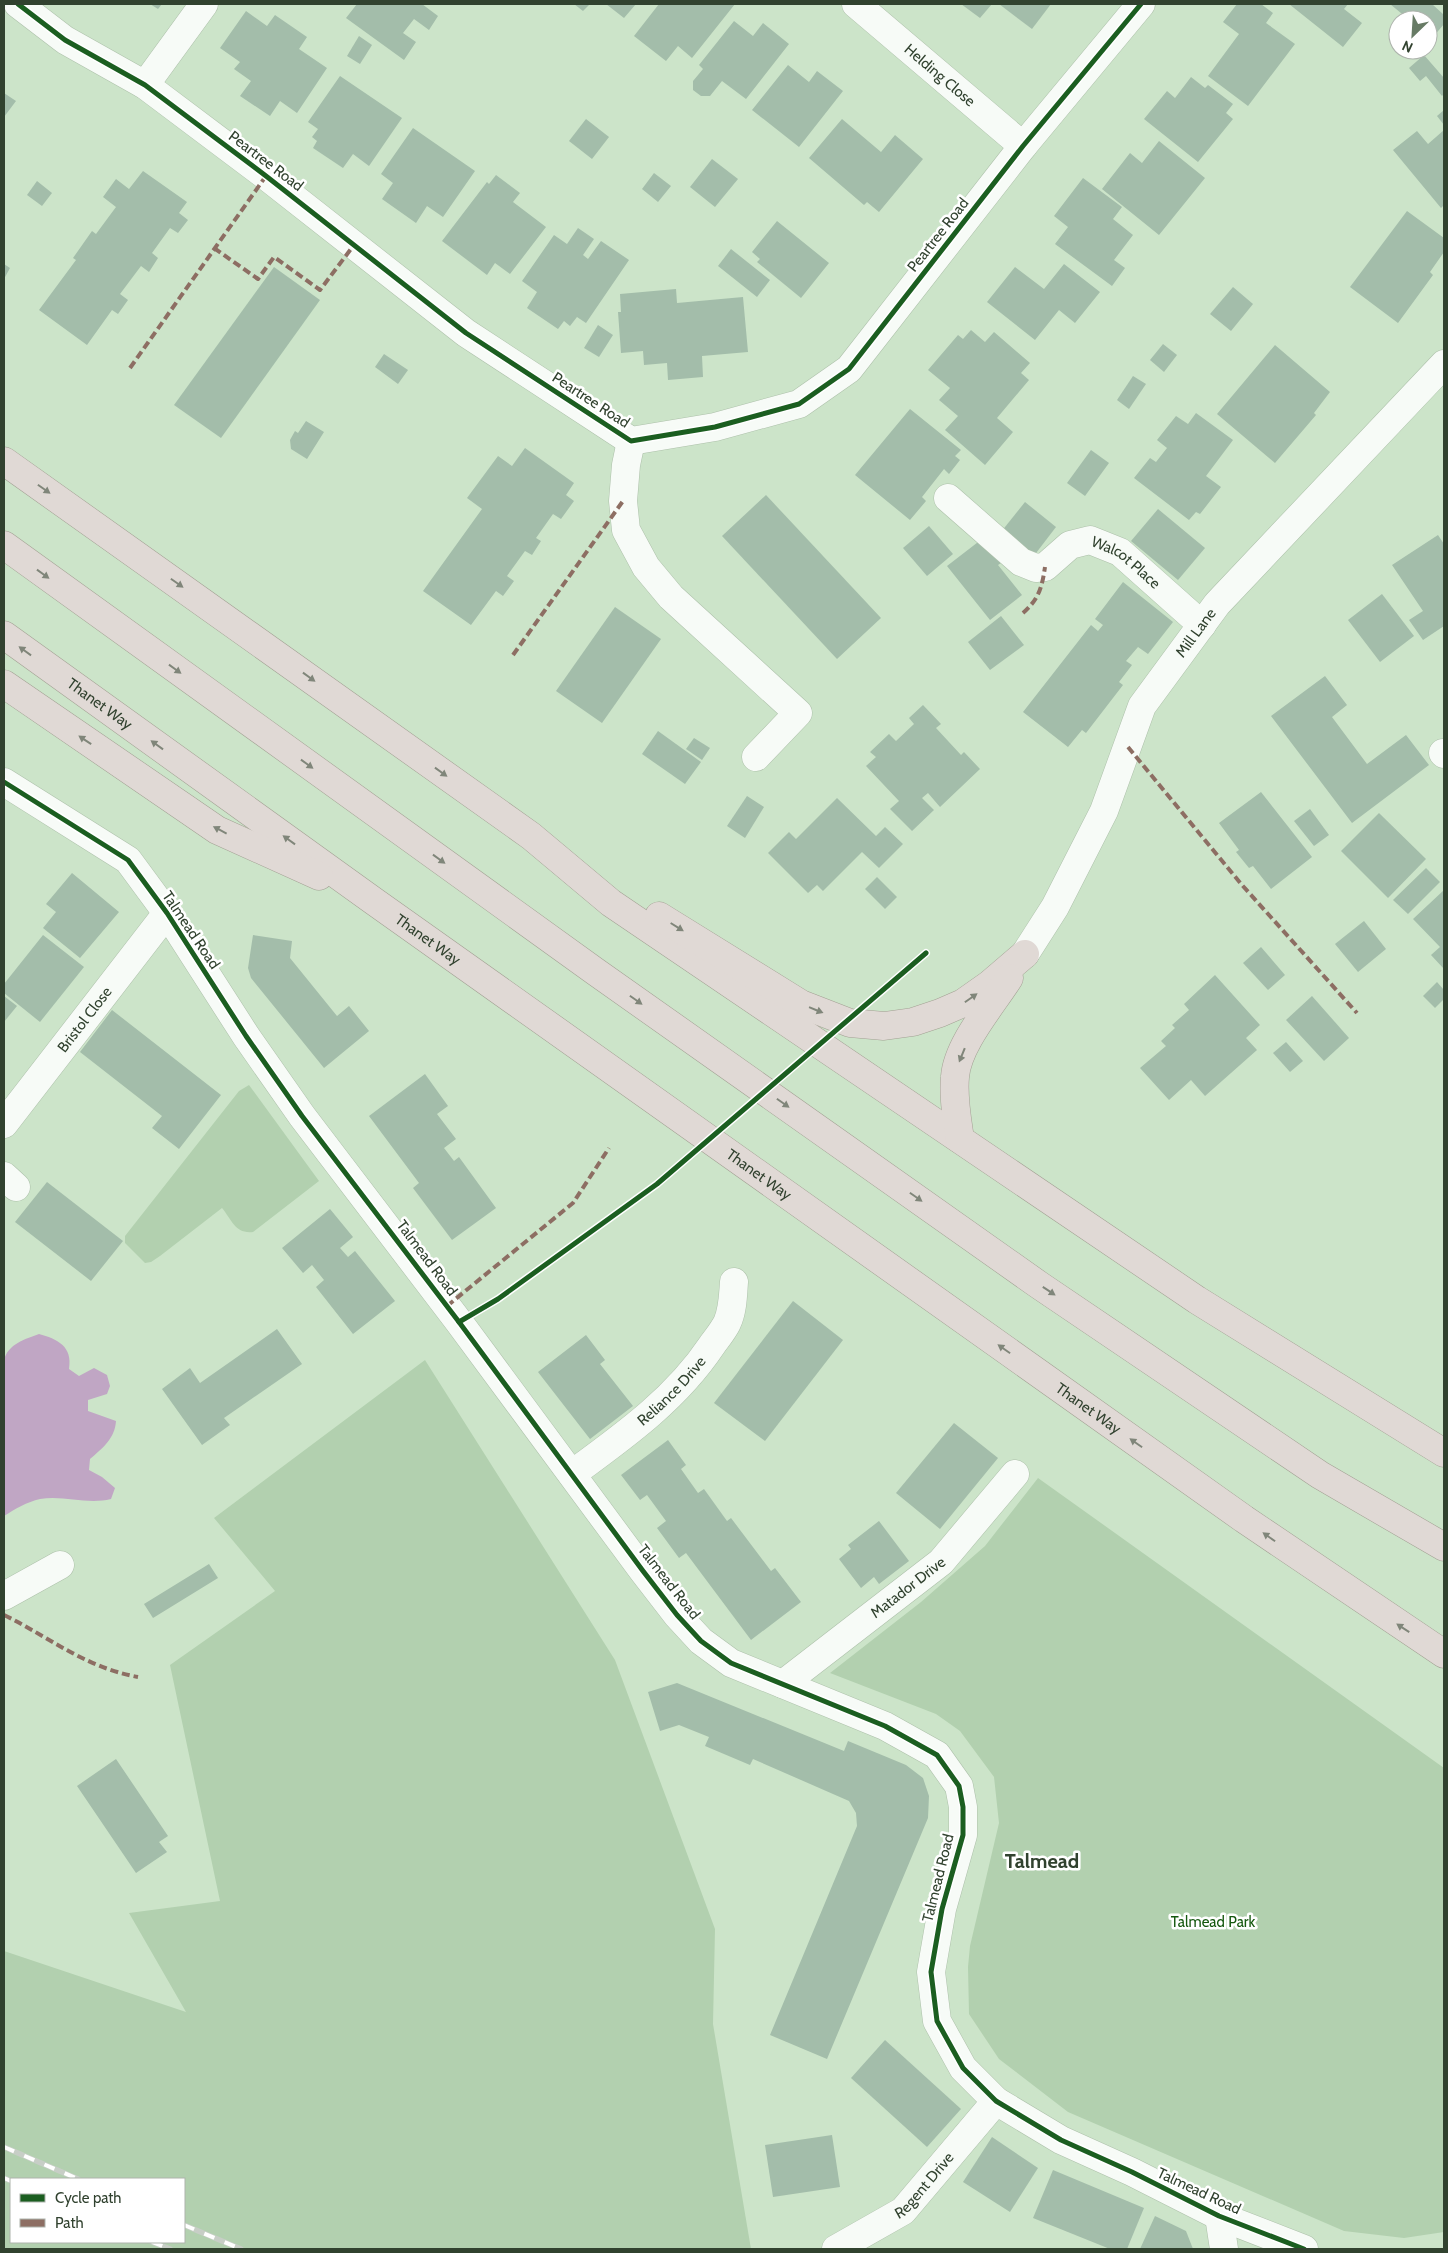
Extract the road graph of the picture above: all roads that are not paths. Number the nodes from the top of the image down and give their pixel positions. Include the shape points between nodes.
1 (18, 4) edge
2 (204, 4) edge
3 (856, 4) edge
4 (1141, 4) edge
5 (145, 85) junction
6 (1023, 146) junction
7 (1444, 364) edge
8 (631, 442) junction
9 (4, 461) edge
10 (948, 498) dead end
11 (4, 545) edge
12 (1202, 625) junction
13 (4, 635) edge
14 (4, 684) edge
15 (756, 756) dead end
16 (4, 782) edge
17 (532, 836) junction
18 (375, 902) junction
19 (167, 913) junction
20 (1025, 954) junction
21 (4, 1124) edge
22 (960, 1139) junction
23 (734, 1282) dead end
24 (1444, 1452) edge
25 (572, 1474) junction
26 (1015, 1474) dead end
27 (1444, 1547) edge
28 (60, 1565) dead end
29 (4, 1596) edge
30 (1444, 1654) edge
31 (783, 1684) junction
32 (996, 2101) junction
33 (1219, 2216) junction
34 (836, 2249) edge
35 (1224, 2249) edge
36 (1304, 2249) edge

1 - 5 street, Peartree Road via 65,40
2 - 5 street
3 - 6 street, Helding Close
4 - 6 street, Peartree Road
5 - 8 street, Peartree Road via 466,333
6 - 8 street, Peartree Road via 849,369 799,404 715,427
7 - 12 street, Mill Lane via 1217,604
8 - 15 street, Peartree Road via 623,501 626,530 646,567 671,598 798,713
9 -> 17 highway
10 - 12 street, Walcot Place via 1021,562 1036,568 1045,567 1070,545 1090,540 1120,552
11 -> 27 highway via 580,960 1039,1285 1320,1475
12 - 20 street, Mill Lane via 1142,706 1104,811 1055,908
18 -> 13 highway, Thanet Way
18 -> 14 highway via 217,830
16 - 19 street, Talmead Road via 128,860
17 -> 20 highway via 801,1004 850,1023 884,1026 913,1022 956,1006 990,984
17 - 22 highway via 611,904
30 -> 18 highway, Thanet Way via 1244,1519
19 - 21 street, Bristol Close
19 - 25 street, Talmead Road via 302,1116
20 -> 22 highway via 962,1052 955,1075
22 - 24 highway via 1189,1295
23 - 25 street, Reliance Drive via 727,1322 704,1358 643,1422
25 - 31 street, Talmead Road via 643,1571 701,1641 731,1663
26 - 31 street, Matador Drive via 941,1562
28 - 29 street
31 - 32 street, Talmead Road via 885,1726 937,1755 959,1786 963,1835 942,1909 931,1972 937,2021 963,2068
32 - 33 street, Talmead Road via 1061,2140
32 - 34 street, Regent Drive via 903,2211
33 - 35 street, Talmead Road
33 - 36 street, Talmead Road

